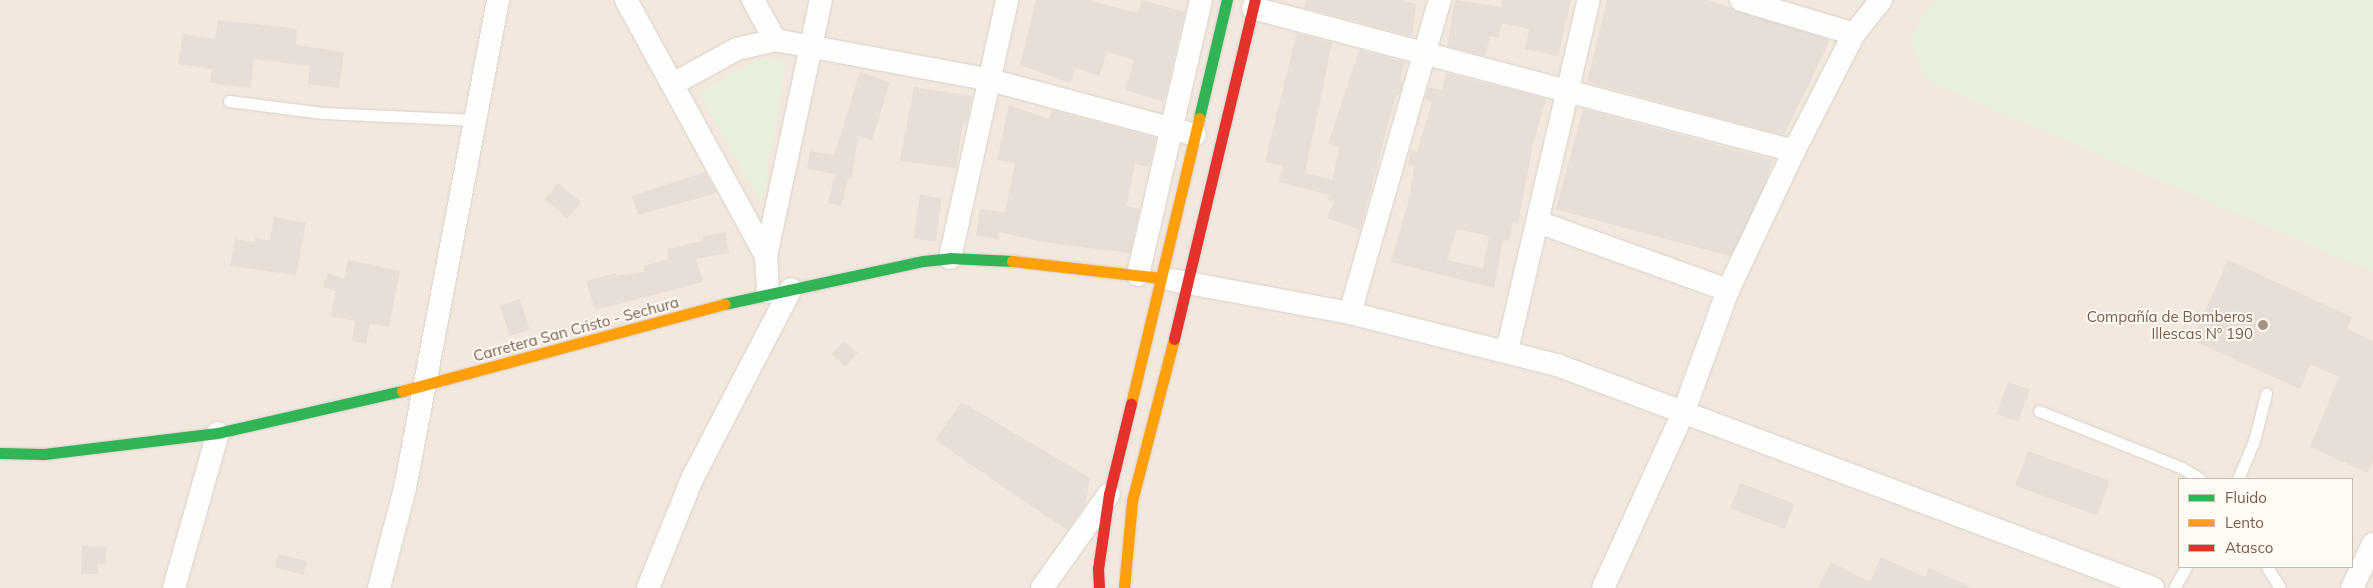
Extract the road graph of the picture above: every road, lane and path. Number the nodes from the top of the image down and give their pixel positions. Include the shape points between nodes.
1 (498, 0) edge
2 (626, 0) edge
3 (753, 0) edge
4 (821, 0) edge
5 (1007, 0) edge
6 (1201, 0) edge
7 (1227, 0) edge
8 (1440, 0) edge
9 (1589, 0) edge
10 (1741, 0) edge
11 (1881, 0) edge
12 (1254, 4) edge
13 (1854, 34) junction
14 (774, 40) junction
15 (811, 45) junction
16 (1426, 53) junction
17 (990, 80) junction
18 (673, 84) junction
19 (1569, 91) junction
20 (229, 101) dead end
21 (476, 120) junction
22 (1171, 128) junction
23 (1196, 135) junction
24 (1794, 151) junction
25 (1538, 222) junction
26 (766, 256) junction
27 (950, 258) junction
28 (1138, 275) junction
29 (1161, 278) junction
30 (1189, 283) junction
31 (791, 289) junction
32 (1728, 290) junction
33 (768, 292) junction
34 (1350, 312) junction
35 (1507, 351) junction
36 (424, 386) junction
37 (2266, 394) dead end
38 (1684, 411) junction
39 (2039, 411) dead end
40 (218, 433) junction
41 (0, 453) edge
42 (2198, 478) edge
43 (2238, 478) edge
44 (1109, 494) junction
45 (2373, 544) edge
46 (2185, 568) edge
47 (2268, 568) edge
48 (174, 588) edge
49 (379, 588) edge
50 (648, 588) edge
51 (1042, 588) edge
52 (1099, 588) edge
53 (1124, 588) edge
54 (1603, 588) edge
55 (2153, 588) edge
56 (2174, 588) edge
57 (2280, 588) edge
58 (2352, 588) edge

1 - 21 street
2 - 18 street
3 - 14 street
4 - 15 street
5 - 17 street
6 - 22 street
7 - 23 main road
8 - 16 street
9 - 19 street
10 - 13 street
11 - 13 street
12 - 16 street
12 - 30 main road
13 - 24 street
14 - 15 street
14 - 18 street via 737,48
15 - 17 street
15 - 26 street
16 - 19 street
16 - 34 street
17 - 22 street
17 - 27 street
18 - 26 street
19 - 24 street
19 - 25 street
20 - 21 lane via 322,114
21 - 36 street
22 - 23 street
22 - 28 street
23 - 29 main road
24 - 32 street
25 - 32 street
25 - 35 street
26 - 33 street
27 - 28 main road, Carretera San Cristo - Sechura via 991,259
27 - 31 main road, Carretera San Cristo - Sechura
28 - 29 main road, Carretera San Cristo - Sechura
29 - 30 street
29 - 44 main road
30 - 34 street
30 - 53 main road via 1132,501
31 - 33 main road, Carretera San Cristo - Sechura
31 - 50 street via 692,479
32 - 38 street
33 - 36 main road, Carretera San Cristo - Sechura
34 - 35 street
35 - 38 street via 1557,365
36 - 40 main road, Carretera San Cristo - Sechura
36 - 49 street via 405,488
37 - 43 lane via 2254,441
38 - 54 street
38 - 55 street
39 - 42 lane via 2182,468
40 - 41 main road, Carretera San Cristo - Sechura via 44,454
40 - 48 street
44 - 51 street
44 - 52 main road via 1098,569
45 - 58 street
46 - 56 lane
47 - 57 lane

